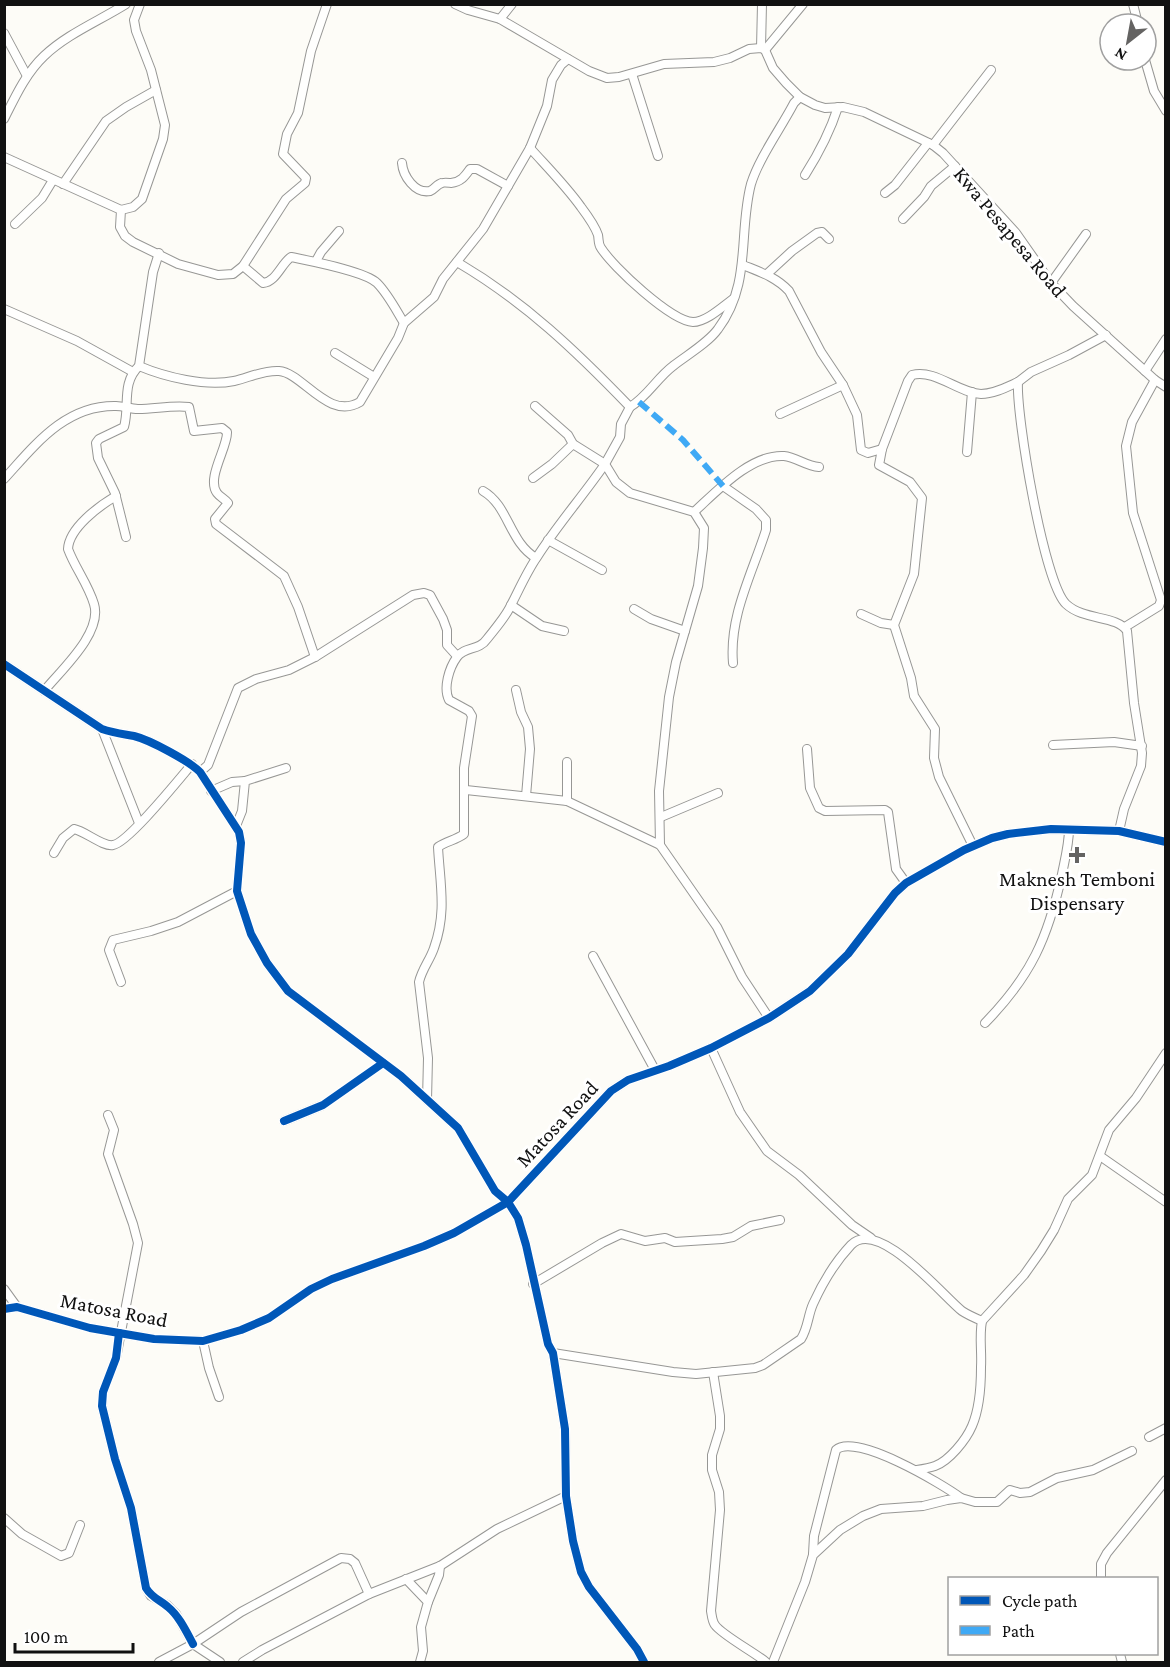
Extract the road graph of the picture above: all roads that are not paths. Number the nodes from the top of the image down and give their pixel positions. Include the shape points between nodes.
1 (126, 4) edge
2 (140, 4) edge
3 (327, 4) edge
4 (455, 4) edge
5 (512, 4) edge
6 (762, 4) edge
7 (803, 4) edge
8 (500, 20) junction
9 (4, 33) edge
10 (763, 49) junction
11 (568, 59) junction
12 (991, 70) dead end
13 (1148, 72) edge
14 (632, 74) junction
15 (27, 76) junction
16 (156, 90) junction
17 (800, 97) junction
18 (838, 107) junction
19 (1166, 111) edge
20 (4, 118) edge
21 (930, 144) junction
22 (530, 148) junction
23 (658, 156) dead end
24 (4, 157) edge
25 (402, 163) dead end
26 (955, 166) junction
27 (805, 175) dead end
28 (53, 180) junction
29 (63, 184) junction
30 (508, 186) junction
31 (885, 193) dead end
32 (121, 210) junction
33 (903, 219) dead end
34 (15, 224) dead end
35 (339, 231) dead end
36 (1086, 234) dead end
37 (829, 239) dead end
38 (159, 253) junction
39 (316, 261) junction
40 (457, 262) junction
41 (743, 265) junction
42 (243, 266) junction
43 (767, 274) junction
44 (1051, 283) junction
45 (734, 298) junction
46 (4, 309) edge
47 (404, 323) junction
48 (1106, 335) junction
49 (1166, 339) edge
50 (335, 353) dead end
51 (136, 369) junction
52 (1145, 371) junction
53 (374, 377) junction
54 (1155, 380) junction
55 (1018, 382) junction
56 (843, 385) junction
57 (1166, 387) edge
58 (972, 392) junction
59 (535, 406) dead end
60 (125, 407) junction
61 (630, 407) junction
62 (780, 414) dead end
63 (573, 444) junction
64 (882, 449) junction
65 (967, 452) dead end
66 (604, 464) junction
67 (819, 467) dead end
68 (533, 478) dead end
69 (4, 479) edge
70 (723, 486) junction
71 (483, 491) dead end
72 (116, 496) junction
73 (694, 512) junction
74 (126, 537) dead end
75 (548, 540) junction
76 (536, 558) junction
77 (602, 570) dead end
78 (511, 605) junction
79 (634, 609) dead end
80 (861, 614) dead end
81 (894, 625) junction
82 (1125, 627) junction
83 (564, 631) dead end
84 (685, 631) junction
85 (457, 656) junction
86 (315, 657) junction
87 (732, 663) dead end
88 (4, 664) edge
89 (516, 690) dead end
90 (44, 691) junction
91 (102, 729) junction
92 (1053, 745) dead end
93 (1142, 746) junction
94 (807, 749) dead end
95 (567, 762) dead end
96 (192, 764) junction
97 (286, 768) dead end
98 (200, 772) junction
99 (245, 781) junction
100 (465, 790) junction
101 (212, 791) junction
102 (718, 793) dead end
103 (526, 796) junction
104 (567, 801) junction
105 (661, 817) junction
106 (139, 823) junction
107 (236, 826) junction
108 (1069, 829) junction
109 (1119, 831) junction
110 (1166, 842) edge
111 (660, 845) junction
112 (973, 846) junction
113 (54, 853) dead end
114 (906, 883) junction
115 (237, 891) junction
116 (593, 956) dead end
117 (121, 982) dead end
118 (769, 1018) junction
119 (985, 1023) dead end
120 (711, 1048) junction
121 (1166, 1053) edge
122 (383, 1063) junction
123 (655, 1070) junction
124 (427, 1100) junction
125 (108, 1115) dead end
126 (284, 1121) dead end
127 (1100, 1156) junction
128 (508, 1202) junction
129 (1166, 1203) edge
130 (780, 1220) dead end
131 (871, 1238) junction
132 (534, 1284) junction
133 (4, 1289) edge
134 (17, 1307) junction
135 (4, 1309) edge
136 (982, 1321) junction
137 (119, 1333) junction
138 (203, 1341) junction
139 (553, 1353) junction
140 (713, 1372) junction
141 (219, 1397) dead end
142 (1166, 1428) edge
143 (1149, 1437) dead end
144 (1132, 1451) dead end
145 (917, 1470) junction
146 (1166, 1480) edge
147 (566, 1496) junction
148 (961, 1498) junction
149 (4, 1518) edge
150 (80, 1525) dead end
151 (813, 1555) junction
152 (440, 1566) junction
153 (1101, 1577) edge
154 (406, 1579) junction
155 (369, 1594) junction
156 (428, 1602) junction
157 (193, 1644) junction
158 (159, 1662) edge
159 (220, 1662) edge
160 (243, 1662) edge
161 (420, 1662) edge
162 (644, 1662) edge
163 (766, 1662) edge
164 (772, 1662) edge

1 - 15 street via 61,43
2 - 16 street via 134,20 136,31
3 - 42 street via 311,51 298,113 283,145 283,154 306,178 305,183 286,199
4 - 8 street
5 - 8 street
6 - 10 street
7 - 10 street
8 - 11 street
9 - 15 street
10 - 14 street via 749,49 714,62 664,64
10 - 17 street, Kwa Pesapesa Road via 773,68
11 - 14 street via 607,78
11 - 22 street via 552,80 547,106
12 - 21 street
13 - 19 street
14 - 23 street
15 - 20 street
16 - 29 street via 106,121
16 - 32 street via 165,125 163,140 142,199
17 - 18 street, Kwa Pesapesa Road via 825,108
17 - 41 street via 757,169 749,194
18 - 21 street, Kwa Pesapesa Road via 870,114
18 - 27 street via 824,144
21 - 26 street, Kwa Pesapesa Road
21 - 31 street
22 - 30 street
22 - 45 street via 582,208 609,259 666,308 686,321 695,322
24 - 28 street
25 - 30 street via 403,172 422,191 430,191 442,182 461,180 470,169
26 - 33 street via 930,186
26 - 44 street, Kwa Pesapesa Road via 1016,233
28 - 29 street
28 - 34 street via 42,198
29 - 32 street
30 - 40 street via 483,229
32 - 38 street via 120,227 125,236
35 - 39 street
36 - 44 street
37 - 43 street via 817,232
38 - 42 street via 178,264 218,275 233,274
38 - 51 street
39 - 42 street via 291,257 268,283
39 - 47 street via 371,278 383,289
40 - 47 street via 442,279 434,297
40 - 61 street via 544,322
41 - 43 street
41 - 45 street
43 - 56 street via 789,291
44 - 48 street, Kwa Pesapesa Road
45 - 61 street via 717,330
46 - 51 street
47 - 53 street
48 - 52 street, Kwa Pesapesa Road
48 - 55 street via 1030,372
49 - 52 street
50 - 53 street
51 - 53 street via 222,383 279,371 334,404 353,406 360,402
51 - 60 street
52 - 54 street, Kwa Pesapesa Road
54 - 57 street, Kwa Pesapesa Road
54 - 82 street via 1132,422 1126,446 1133,513 1161,600 1159,606
55 - 58 street via 992,392
55 - 82 street via 1018,405 1033,496 1058,592 1075,612
56 - 62 street
56 - 64 street via 856,415 861,450 868,453
58 - 64 street via 931,376 912,375
58 - 65 street
59 - 63 street
60 - 69 street via 106,407 69,417
60 - 72 street via 124,426 96,443 98,458
60 - 86 street via 186,407 190,409 194,431 226,430 228,436 216,466 215,486 228,502 215,519 216,524 284,576
61 - 66 street via 621,424 620,437
63 - 66 street
63 - 68 street
64 - 81 street via 880,467 914,485 922,503 914,574
66 - 73 street via 616,482 630,493
66 - 75 street
67 - 70 street via 776,456 752,464
70 - 73 street
70 - 87 street via 766,520 734,622
71 - 76 street via 492,496 525,552
72 - 74 street
72 - 90 street via 92,513 69,542 68,549 93,601 95,615 78,651
73 - 84 street via 704,528 703,548 698,586
75 - 76 street
75 - 77 street
76 - 78 street
78 - 83 street via 542,626
78 - 85 street via 483,644
79 - 84 street
80 - 81 street
81 - 112 street via 914,696 935,729 934,758 939,777
82 - 93 street
84 - 105 street via 666,718 659,791
85 - 86 street via 447,645 447,630 439,609 430,594 424,593 413,595
85 - 100 street via 447,692 452,703 472,716 464,768
86 - 98 street via 238,688 213,755
88 - 90 street
89 - 103 street via 528,727
90 - 91 street
91 - 96 street via 136,737
91 - 106 street
92 - 93 street via 1114,742
93 - 109 street via 1141,766
94 - 114 street via 810,788 819,808 888,812 897,869
95 - 104 street
96 - 98 street
96 - 106 street
97 - 99 street
98 - 101 street
99 - 101 street
99 - 107 street
100 - 103 street
100 - 124 street via 464,834 438,847 443,907 434,950 419,982 428,1058
101 - 107 street
102 - 105 street
103 - 104 street
104 - 111 street
105 - 111 street
106 - 113 street via 112,845 74,829
107 - 115 street via 241,843
108 - 109 street, Matosa Road
108 - 112 street, Matosa Road via 1008,834
108 - 119 street via 1057,899 1041,946 1022,982
109 - 110 street, Matosa Road
111 - 118 street via 717,927 742,977
112 - 114 street, Matosa Road
114 - 118 street, Matosa Road via 822,981
115 - 117 street via 178,922 113,940 109,950
115 - 122 street via 251,934 288,991
116 - 123 street
118 - 120 street, Matosa Road
120 - 123 street, Matosa Road
120 - 131 street via 740,1112 762,1145 837,1213
121 - 127 street via 1109,1130
122 - 124 street
122 - 126 street via 323,1105
123 - 128 street, Matosa Road via 611,1091
124 - 128 street via 458,1128 495,1191
125 - 137 street via 114,1130 108,1154 138,1243
127 - 129 street
127 - 136 street via 1092,1175 1068,1199 1054,1230 1024,1275
128 - 132 street via 518,1218
128 - 138 street, Matosa Road via 454,1233 332,1279 269,1318
130 - 132 street via 751,1226 722,1239 645,1241 621,1234
131 - 136 street via 915,1266 961,1310
131 - 140 street via 852,1244 839,1261 813,1304 801,1339 763,1365
132 - 139 street
133 - 134 street
134 - 135 street, Matosa Road
134 - 137 street, Matosa Road
136 - 145 street via 981,1370 972,1427 942,1463
137 - 138 street, Matosa Road
137 - 157 street via 116,1358 103,1392 106,1424 131,1508 146,1588 176,1614
138 - 141 street
139 - 140 street via 673,1372
139 - 147 street via 566,1429
140 - 163 street via 720,1429 712,1470 720,1510 713,1623
142 - 143 street
144 - 148 street via 1094,1470 1057,1478 1030,1492 1010,1490 997,1502
145 - 148 street
145 - 151 street via 855,1447 845,1445 836,1450 814,1536
146 - 153 street via 1107,1553 1101,1564
147 - 152 street via 497,1529
147 - 162 street via 584,1580
148 - 151 street via 881,1509 840,1530
149 - 150 street via 22,1534 61,1556 69,1553
151 - 164 street
152 - 154 street
152 - 156 street
154 - 155 street
154 - 156 street
155 - 157 street via 355,1563 341,1558 241,1612
155 - 160 street
156 - 161 street via 421,1627
157 - 158 street
157 - 159 street

